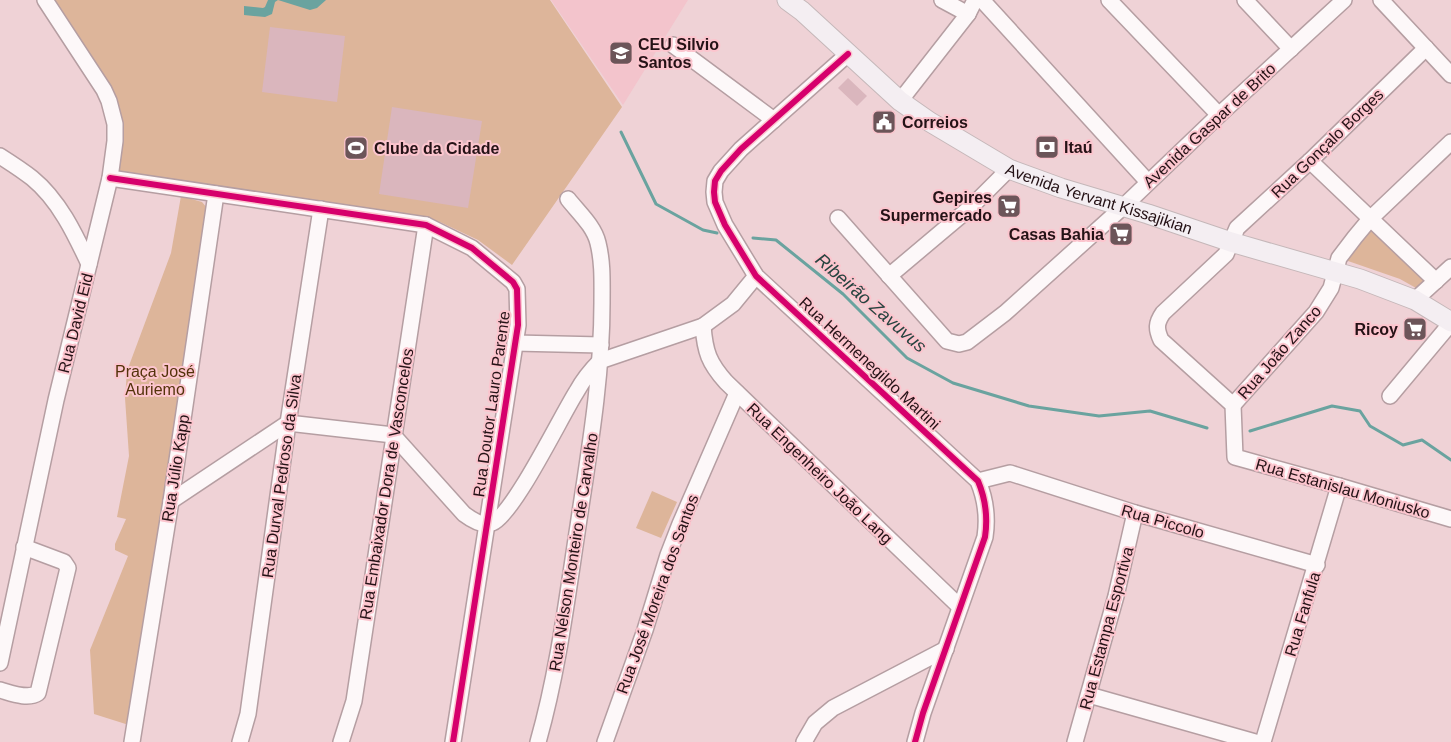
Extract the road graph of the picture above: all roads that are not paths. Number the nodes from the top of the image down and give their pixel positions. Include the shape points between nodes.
1 (44, 0) edge
2 (787, 0) edge
3 (942, 0) edge
4 (975, 0) edge
5 (982, 0) edge
6 (1109, 0) edge
7 (1245, 0) edge
8 (1344, 0) edge
9 (1381, 0) edge
10 (806, 6) edge
11 (968, 14) junction
12 (673, 45) dead end
13 (1426, 48) junction
14 (1291, 49) junction
15 (848, 54) junction
16 (1451, 75) edge
17 (900, 101) junction
18 (1219, 115) junction
19 (774, 120) junction
20 (1451, 142) edge
21 (0, 156) edge
22 (1310, 161) junction
23 (1009, 169) junction
24 (110, 178) junction
25 (1148, 182) junction
26 (216, 194) junction
27 (568, 199) dead end
28 (1124, 206) junction
29 (321, 209) junction
30 (838, 218) dead end
31 (1370, 219) junction
32 (426, 225) junction
33 (1232, 242) junction
34 (90, 264) junction
35 (1451, 267) edge
36 (1335, 272) junction
37 (756, 276) junction
38 (890, 276) junction
39 (1436, 281) junction
40 (1415, 300) junction
41 (1451, 323) edge
42 (703, 326) junction
43 (515, 343) junction
44 (601, 345) junction
45 (600, 361) junction
46 (737, 393) junction
47 (1390, 396) dead end
48 (1233, 405) junction
49 (288, 423) junction
50 (393, 435) junction
51 (978, 481) junction
52 (1339, 486) junction
53 (171, 501) junction
54 (1135, 513) junction
55 (1451, 519) edge
56 (487, 525) junction
57 (24, 547) junction
58 (1317, 565) junction
59 (960, 607) junction
60 (6, 610) edge
61 (946, 649) junction
62 (0, 663) edge
63 (0, 690) edge
64 (1089, 695) junction
65 (132, 742) edge
66 (240, 742) edge
67 (341, 742) edge
68 (453, 742) edge
69 (538, 742) edge
70 (605, 742) edge
71 (804, 742) edge
72 (915, 742) edge
73 (1075, 742) edge
74 (1255, 742) edge
75 (1263, 742) edge

1 - 24 street, Rua David Eid via 109,101 116,124
2 - 10 main road, Avenida Yervant Kissajikian
3 - 11 street
4 - 11 street
5 - 25 street
6 - 18 street
7 - 14 street
8 - 14 street, Avenida Gaspar de Brito
9 - 13 street
10 - 15 main road, Avenida Yervant Kissajikian
11 - 17 street
12 - 19 street
13 - 16 street
13 - 22 street, Rua Gonçalo Borges
14 - 18 street, Avenida Gaspar de Brito
15 - 17 main road, Avenida Yervant Kissajikian
15 - 19 street, Rua Hermenegildo Martini
17 - 23 main road, Avenida Yervant Kissajikian
18 - 25 street, Avenida Gaspar de Brito
19 - 37 street, Rua Hermenegildo Martini via 721,171 714,187 715,202 725,225
20 - 31 street, Rua João Zanco
21 - 34 street via 33,178 53,201 74,231
22 - 31 street
22 - 33 street, Rua Gonçalo Borges via 1237,228
23 - 28 main road, Avenida Yervant Kissajikian
23 - 38 street via 971,208
24 - 26 street, Rua Doutor Lauro Parente
24 - 34 street, Rua David Eid
25 - 28 street, Avenida Gaspar de Brito
26 - 29 street, Rua Doutor Lauro Parente
26 - 53 street, Rua Júlio Kapp
27 - 44 street, Rua Nélson Monteiro de Carvalho via 590,225 597,240 601,260
28 - 33 main road, Avenida Yervant Kissajikian
28 - 38 street, Avenida Gaspar de Brito via 1005,313 967,342 959,344 947,340
29 - 32 street, Rua Doutor Lauro Parente
29 - 49 street, Rua Durval Pedroso da Silva
30 - 38 street
31 - 36 street, Rua João Zanco via 1339,258
31 - 39 street
32 - 43 street, Rua Doutor Lauro Parente via 472,248 513,282 518,290 519,304
32 - 50 street, Rua Embaixador Dora de Vasconcelos
33 - 36 main road, Avenida Yervant Kissajikian
33 - 48 street, Rua Gonçalo Borges via 1226,254 1163,313 1156,326 1161,340
34 - 57 street, Rua David Eid
35 - 39 street
36 - 40 main road, Avenida Yervant Kissajikian
36 - 48 street, Rua João Zanco via 1331,288 1316,312
37 - 42 street via 733,304
37 - 51 street, Rua Hermenegildo Martini
39 - 40 street
40 - 41 main road, Avenida Yervant Kissajikian
41 - 47 street
42 - 45 street
42 - 46 street, Rua Engenheiro João Lang via 707,356 713,368
43 - 44 street
43 - 56 street, Rua Doutor Lauro Parente
44 - 45 street, Rua Nélson Monteiro de Carvalho
45 - 56 street via 577,390 505,514
45 - 69 street, Rua Nélson Monteiro de Carvalho via 565,611
46 - 59 street, Rua Engenheiro João Lang
46 - 70 street, Rua José Moreira dos Santos via 677,531
48 - 52 street, Rua Estanislau Moniusko via 1235,457
49 - 50 street
49 - 53 street
49 - 66 street, Rua Durval Pedroso da Silva via 248,714
50 - 56 street via 454,504 472,520
50 - 67 street, Rua Embaixador Dora de Vasconcelos via 354,702
51 - 54 street, Rua Piccolo via 1010,473
51 - 59 street via 986,507 985,537
52 - 55 street, Rua Estanislau Moniusko
52 - 58 street, Rua Fanfula
53 - 65 street, Rua Júlio Kapp
54 - 58 street, Rua Piccolo
54 - 64 street, Rua Estampa Esportiva
56 - 68 street, Rua Doutor Lauro Parente
57 - 60 street, Rua David Eid
57 - 63 street via 64,562 68,568 38,693 23,696
58 - 75 street, Rua Fanfula
59 - 61 street
60 - 62 street, Rua David Eid
61 - 71 street via 834,708 815,723
61 - 72 street
64 - 73 street, Rua Estampa Esportiva
64 - 74 street

